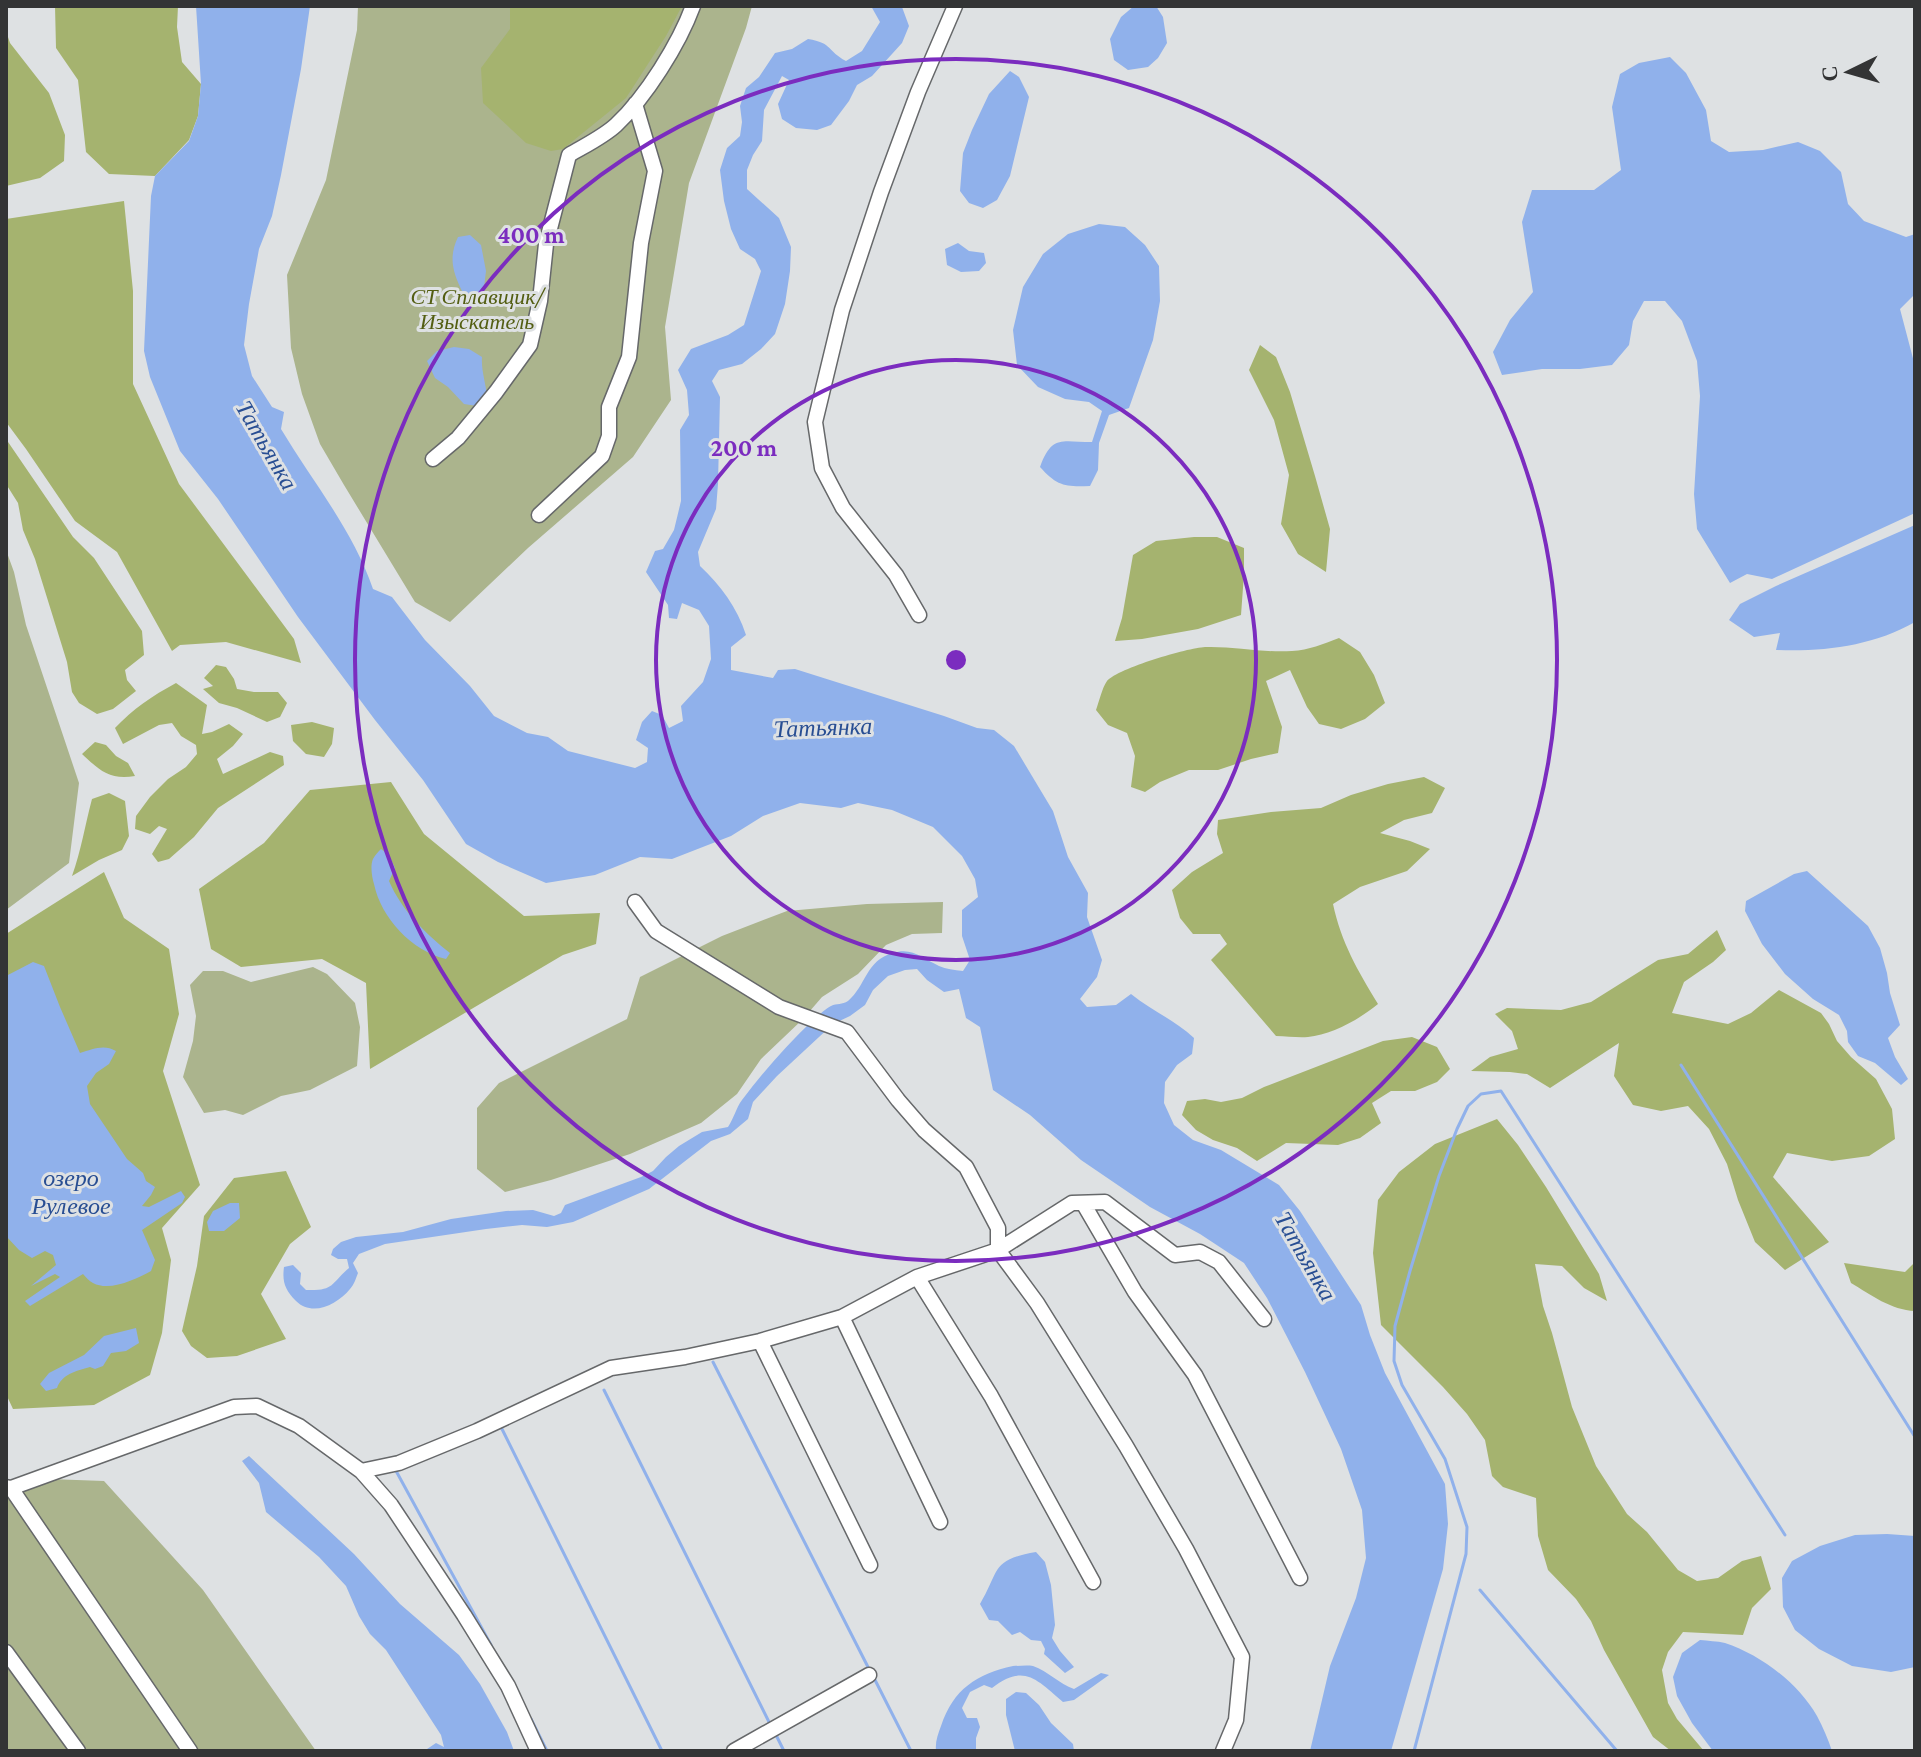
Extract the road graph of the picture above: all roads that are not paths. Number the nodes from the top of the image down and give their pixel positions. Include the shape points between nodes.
1 (693, 6) edge
2 (955, 6) edge
3 (635, 104) junction
4 (433, 459) dead end
5 (539, 515) dead end
6 (919, 615) dead end
7 (635, 902) dead end
8 (1083, 1203) junction
9 (998, 1250) junction
10 (917, 1277) junction
11 (842, 1317) junction
12 (1264, 1319) dead end
13 (760, 1341) junction
14 (361, 1471) junction
15 (9, 1487) edge
16 (940, 1522) dead end
17 (870, 1565) dead end
18 (1300, 1578) dead end
19 (1093, 1582) dead end
20 (6, 1652) edge
21 (869, 1675) dead end
22 (78, 1751) edge
23 (190, 1751) edge
24 (538, 1751) edge
25 (734, 1751) edge
26 (1223, 1751) edge

1 - 3 street via 686,27
2 - 6 street via 881,192 842,310 815,422 822,468 843,508 896,575
3 - 4 street via 614,126 569,155 546,244 530,345 458,438
3 - 5 street via 655,171 629,357 609,407 609,436 602,456
7 - 9 street via 656,931 779,1007 847,1032 924,1130 966,1167 998,1228
8 - 9 street via 1072,1203
8 - 12 street via 1105,1202 1175,1255 1200,1252 1219,1262
8 - 18 street via 1135,1292 1195,1375
9 - 10 street
9 - 26 street via 1126,1446 1242,1657 1236,1720
10 - 11 street
10 - 19 street via 991,1396
11 - 13 street
11 - 16 street
13 - 14 street via 611,1368 477,1431 399,1463
13 - 17 street
14 - 15 street via 299,1426 257,1406 234,1407
14 - 24 street via 391,1505 464,1615 508,1686
15 - 23 street
20 - 22 street
21 - 25 street

